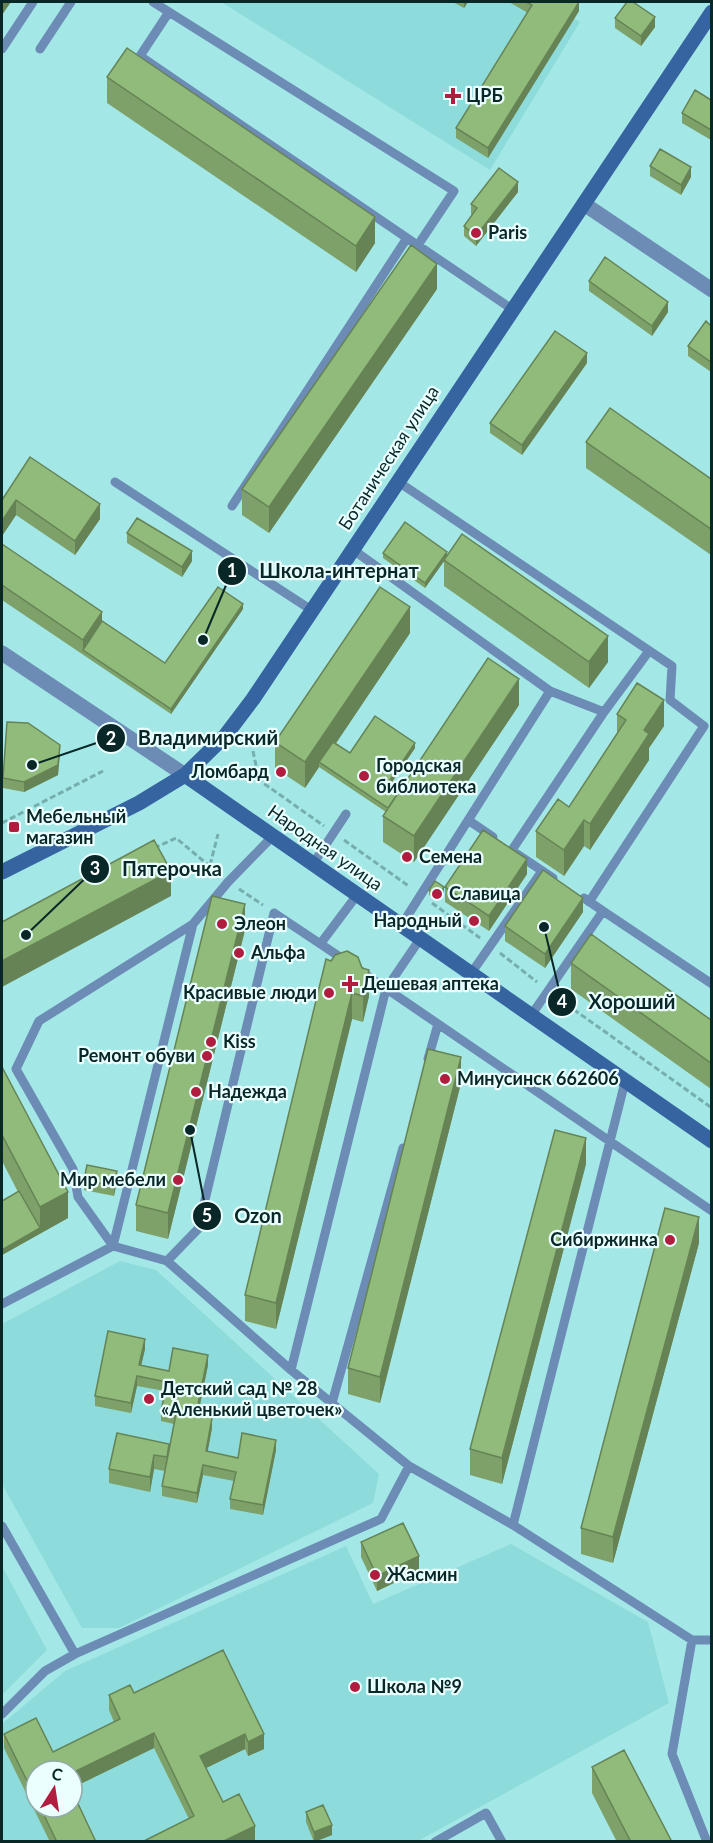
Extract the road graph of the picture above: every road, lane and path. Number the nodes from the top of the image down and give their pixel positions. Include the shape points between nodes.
1 (33, 2) edge
2 (71, 2) edge
3 (153, 2) edge
4 (169, 12) junction
5 (711, 12) edge
6 (2, 49) edge
7 (40, 49) dead end
8 (584, 204) junction
9 (406, 238) junction
10 (418, 245) junction
11 (711, 291) edge
12 (512, 309) junction
13 (115, 482) dead end
14 (397, 482) junction
15 (232, 506) dead end
16 (352, 549) junction
17 (313, 610) junction
18 (649, 651) junction
19 (2, 653) edge
20 (550, 691) junction
21 (604, 712) junction
22 (253, 751) dead end
23 (103, 771) dead end
24 (185, 775) junction
25 (346, 814) dead end
26 (468, 820) junction
27 (2, 823) edge
28 (334, 833) junction
29 (218, 834) dead end
30 (273, 836) junction
31 (176, 838) dead end
32 (512, 850) junction
33 (146, 853) edge
34 (313, 864) junction
35 (210, 865) dead end
36 (543, 871) junction
37 (2, 872) edge
38 (561, 883) edge
39 (570, 889) edge
40 (357, 895) junction
41 (421, 895) junction
42 (589, 902) junction
43 (603, 911) junction
44 (193, 924) junction
45 (400, 926) junction
46 (420, 939) junction
47 (321, 943) junction
48 (491, 945) junction
49 (470, 975) junction
50 (711, 984) edge
51 (386, 989) junction
52 (548, 992) junction
53 (530, 1017) junction
54 (438, 1024) junction
55 (425, 1070) edge
56 (625, 1082) junction
57 (711, 1108) edge
58 (406, 1139) edge
59 (711, 1141) edge
60 (609, 1142) junction
61 (711, 1211) edge
62 (113, 1246) junction
63 (167, 1261) junction
64 (2, 1304) edge
65 (291, 1370) junction
66 (332, 1403) junction
67 (409, 1466) junction
68 (513, 1525) junction
69 (2, 1526) edge
70 (692, 1640) junction
71 (711, 1640) edge
72 (75, 1654) junction
73 (2, 1714) edge
74 (435, 1842) edge
75 (502, 1842) edge
76 (707, 1842) edge

1 - 6 lane
2 - 7 lane
3 - 4 lane
4 - 9 lane via 140,57
4 - 10 lane via 454,191
5 - 8 street, Ботаническая улица
8 - 11 street
8 - 12 street, Ботаническая улица
9 - 10 lane
9 - 15 lane
10 - 12 lane
12 - 14 street, Ботаническая улица
13 - 17 lane
14 - 16 street, Ботаническая улица
14 - 18 lane
16 - 17 street, Ботаническая улица
16 - 20 lane
17 - 24 street, Ботаническая улица via 225,736
18 - 21 lane
18 - 42 lane via 672,666 670,700 704,726
19 - 24 street, Народная улица
20 - 21 lane
20 - 26 lane
21 - 32 lane
22 - 28 path via 259,780
23 - 27 path
24 - 30 street, Народная улица
24 - 37 street, Ботаническая улица via 139,803
25 - 28 lane
26 - 32 lane
26 - 41 lane
28 - 34 lane
28 - 41 path
29 - 35 path
30 - 34 street, Народная улица
30 - 44 lane
31 - 33 path
32 - 36 lane
34 - 40 street, Народная улица
36 - 38 lane
36 - 48 lane
39 - 42 lane
40 - 45 street, Народная улица
40 - 47 lane
41 - 45 lane
41 - 48 path
42 - 43 lane
43 - 50 lane
43 - 52 lane
44 - 62 lane
44 - 62 lane via 39,1021 16,1069 73,1169 78,1197
45 - 46 street, Народная улица
46 - 49 street, Народная улица
46 - 51 lane
47 - 51 lane
47 - 63 lane via 274,913 198,1229
48 - 49 lane
48 - 52 path
49 - 53 street, Народная улица
51 - 54 lane
51 - 65 lane
52 - 53 lane
52 - 57 path
53 - 56 street, Народная улица
54 - 55 lane
54 - 60 lane
56 - 59 street, Народная улица
56 - 60 lane
58 - 66 lane
60 - 61 lane
60 - 68 lane
62 - 63 lane
62 - 64 lane
63 - 65 lane
65 - 66 lane
66 - 67 lane
67 - 68 lane
67 - 72 lane via 381,1519
68 - 70 lane
69 - 72 lane
70 - 71 lane
70 - 76 lane via 672,1754
72 - 73 lane via 45,1671
74 - 75 lane via 486,1813

